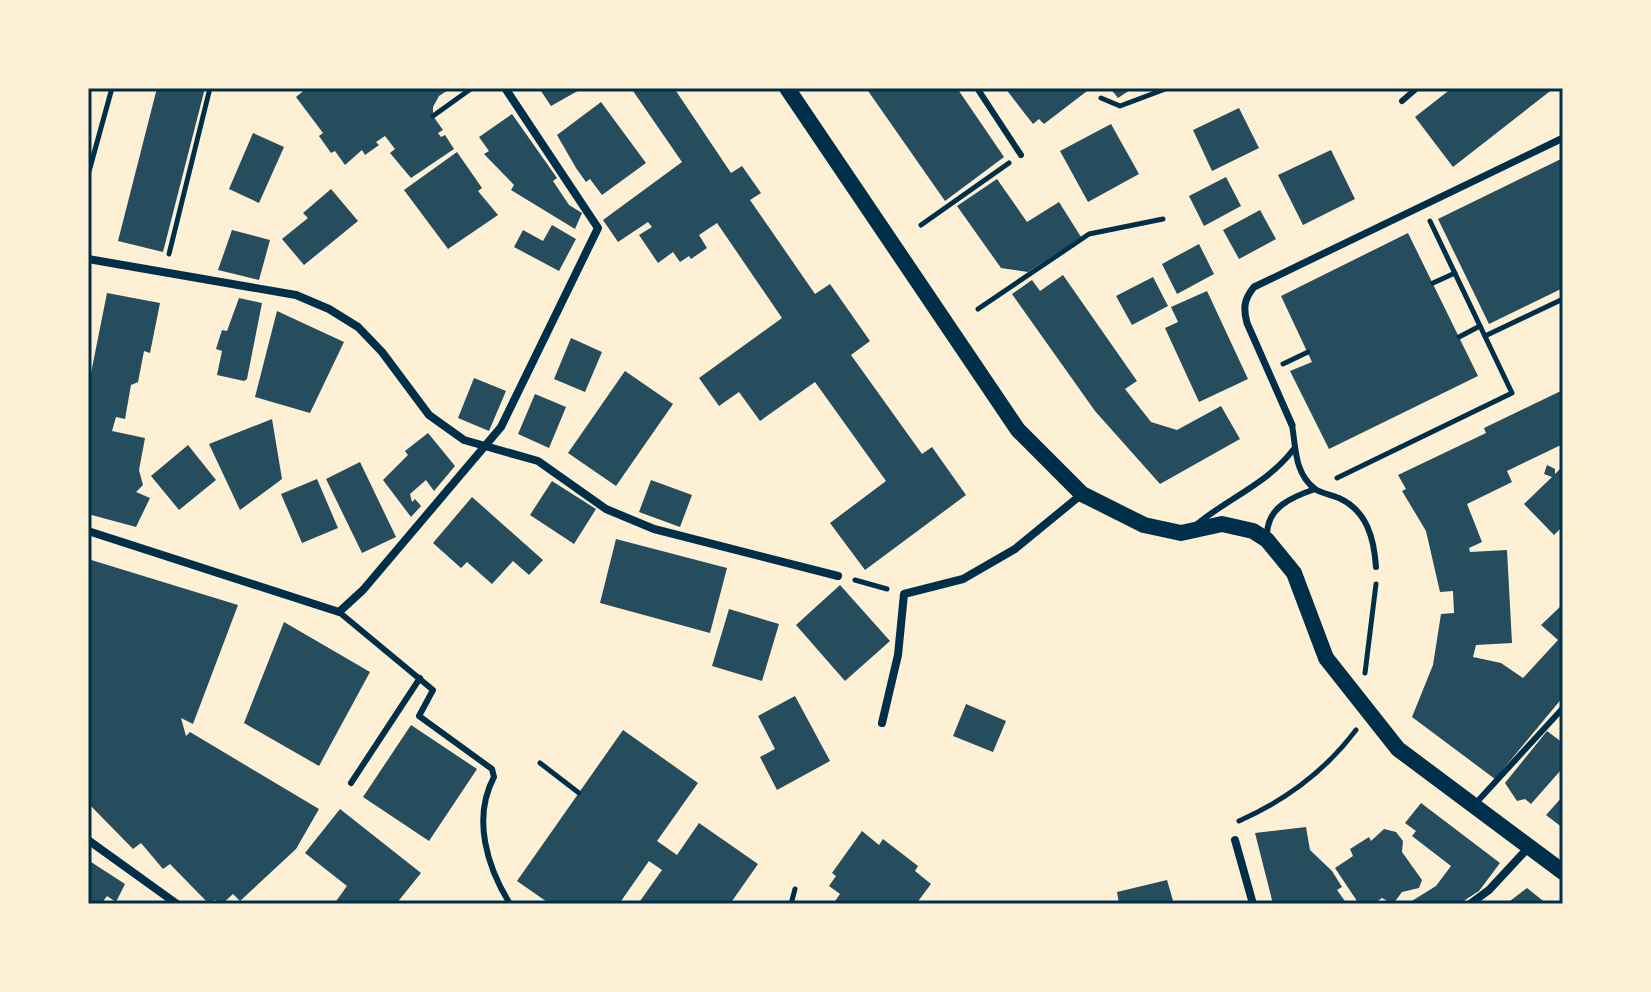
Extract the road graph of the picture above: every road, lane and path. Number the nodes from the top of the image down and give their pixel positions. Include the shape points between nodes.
1 (112, 88) edge
2 (210, 88) edge
3 (472, 88) edge
4 (505, 88) edge
5 (787, 88) edge
6 (977, 88) edge
7 (1168, 88) edge
8 (1417, 88) edge
9 (1101, 98) dead end
10 (1402, 101) dead end
11 (433, 116) dead end
12 (1563, 138) edge
13 (1021, 155) joint
14 (88, 175) edge
15 (1422, 205) junction
16 (1163, 219) dead end
17 (921, 225) dead end
18 (88, 259) edge
19 (165, 273) junction
20 (1455, 273) junction
21 (1433, 283) dead end
22 (1563, 299) edge
23 (978, 309) dead end
24 (1480, 326) junction
25 (1485, 336) junction
26 (1459, 337) dead end
27 (1308, 352) dead end
28 (1269, 370) junction
29 (1292, 425) joint
30 (487, 445) junction
31 (1293, 450) junction
32 (1315, 489) junction
33 (1082, 494) junction
34 (88, 531) edge
35 (1186, 531) junction
36 (1267, 540) junction
37 (1376, 567) joint
38 (838, 576) joint
39 (904, 594) junction
40 (339, 612) junction
41 (420, 678) junction
42 (1361, 704) junction
43 (1563, 708) edge
44 (882, 723) dead end
45 (540, 763) dead end
46 (351, 783) dead end
47 (579, 793) dead end
48 (1474, 806) junction
49 (88, 840) edge
50 (1235, 840) joint
51 (1529, 847) junction
52 (1563, 872) edge
53 (795, 889) dead end
54 (177, 904) edge
55 (510, 904) edge
56 (791, 904) edge
57 (1253, 904) edge
58 (1470, 904) edge

1 - 14 path
2 - 19 path
3 - 11 path
4 - 30 street via 598,228 513,407
5 - 33 main road via 1018,430
6 - 13 lane
7 - 9 path via 1120,106
8 - 10 lane
12 - 15 street
13 - 17 path
15 - 20 path
15 - 28 street via 1254,287 1244,310
16 - 23 path via 1089,234
18 - 19 street
19 - 30 street via 296,295 329,309 358,327 382,352 444,429
20 - 21 path
20 - 24 path
22 - 25 path
24 - 25 path
24 - 26 path
25 - 32 path via 1512,393
27 - 28 path
28 - 29 street
29 - 31 lane
30 - 38 street via 538,461 606,509 654,529
30 - 40 street
31 - 32 lane
31 - 35 lane via 1259,484 1224,501
32 - 36 lane via 1272,513
32 - 37 lane via 1363,516 1374,541
33 - 35 main road via 1144,525
33 - 39 street via 1015,549 963,579
34 - 40 street
35 - 36 main road via 1222,524
36 - 42 main road via 1287,560 1326,658
37 - 42 path
38 - 39 path
39 - 44 street via 898,655
40 - 41 lane
41 - 46 lane
41 - 55 lane via 433,690 419,716 492,769 484,840
42 - 48 main road via 1398,749
42 - 50 path via 1356,731 1341,750 1303,784 1238,822
43 - 48 lane
45 - 47 path
48 - 51 main road
49 - 54 street
50 - 57 street
51 - 52 main road
51 - 58 street
53 - 56 path

